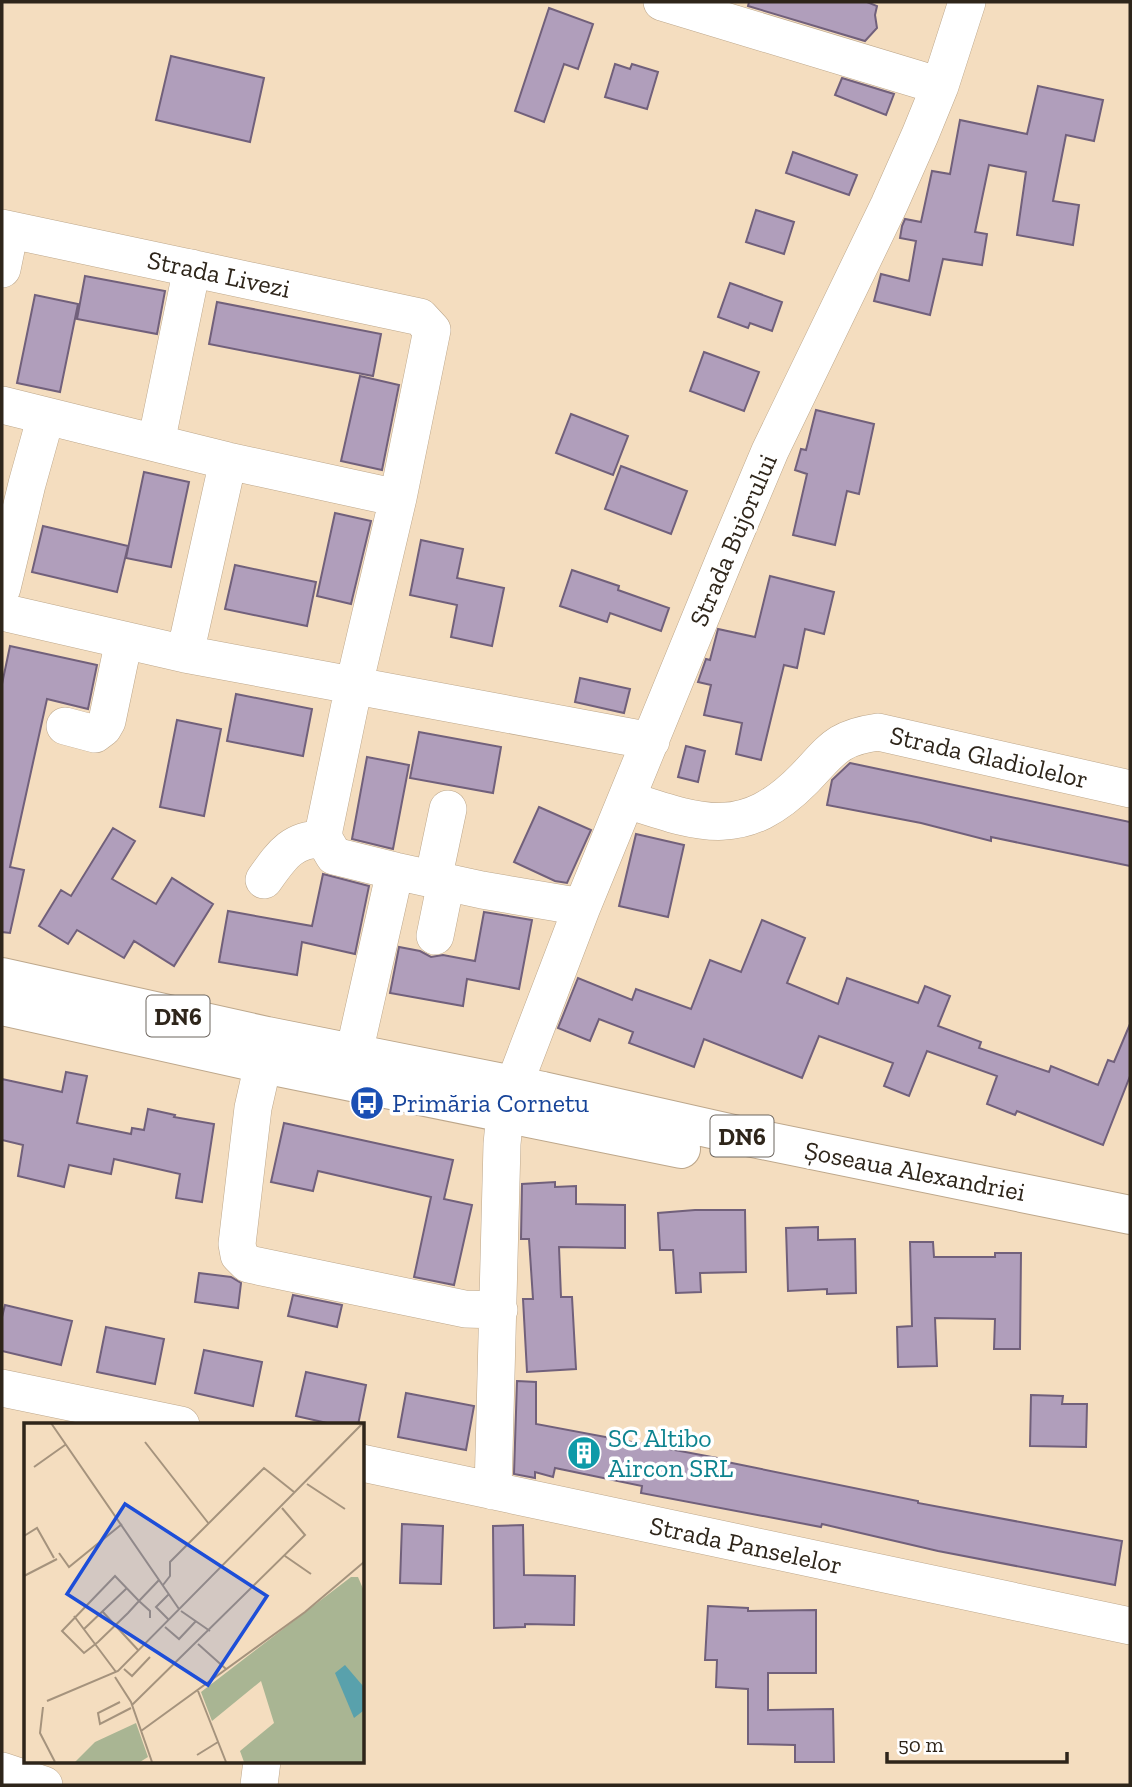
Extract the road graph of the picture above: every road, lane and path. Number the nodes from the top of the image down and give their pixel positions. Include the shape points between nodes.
1 (662, 2) edge
2 (967, 2) edge
3 (940, 86) junction
4 (6, 229) edge
5 (192, 268) junction
6 (2, 269) edge
7 (2, 405) edge
8 (46, 416) junction
9 (156, 443) junction
10 (228, 461) junction
11 (398, 498) junction
12 (2, 589) edge
13 (2, 612) edge
14 (124, 640) junction
15 (185, 654) junction
16 (354, 685) junction
17 (65, 726) dead end
18 (651, 741) junction
19 (1130, 789) edge
20 (628, 800) junction
21 (448, 809) dead end
22 (324, 839) junction
23 (395, 871) junction
24 (264, 880) dead end
25 (440, 881) junction
26 (582, 908) junction
27 (435, 936) dead end
28 (2, 977) edge
29 (2, 1006) edge
30 (354, 1053) junction
31 (263, 1064) junction
32 (510, 1099) junction
33 (1130, 1215) edge
34 (1130, 1240) edge
35 (499, 1310) junction
36 (2, 1388) edge
37 (171, 1423) edge
38 (364, 1463) edge
39 (493, 1491) junction
40 (1130, 1626) edge
41 (262, 1762) edge
42 (2, 1771) edge
43 (44, 1785) edge
44 (259, 1785) edge

1 - 3 street
2 - 3 street, Strada Bujorului
3 - 18 street, Strada Bujorului via 889,205 770,451
4 - 5 street, Strada Livezi
4 - 6 street
5 - 9 street
5 - 11 street, Strada Livezi via 420,317 432,330
7 - 8 street
8 - 9 street
8 - 12 street
9 - 10 street
10 - 11 street
10 - 15 street
11 - 16 street
13 - 14 street
14 - 15 street
14 - 17 street via 103,729 95,733
15 - 16 street
16 - 18 street
16 - 22 street
18 - 20 street, Strada Bujorului
19 - 20 street, Strada Gladiolelor via 878,732 853,736 829,751 778,802 748,818 714,823
20 - 26 street, Strada Bujorului
21 - 25 street
22 - 23 street via 334,856
22 - 24 street via 295,845
23 - 25 street
23 - 30 street
25 - 26 street
25 - 27 street
26 - 32 street, Strada Bujorului
28 - 30 highway, Șoseaua Alexandriei / DN6
29 - 31 highway, Șoseaua Alexandriei / DN6
30 - 32 highway, Șoseaua Alexandriei / DN6
31 - 32 highway, Șoseaua Alexandriei / DN6
31 - 35 street via 253,1108 239,1255 248,1264 465,1309
32 - 33 highway, Șoseaua Alexandriei / DN6 via 738,1135
32 - 34 highway, Șoseaua Alexandriei / DN6
32 - 35 street, Strada Bujorului via 502,1144
35 - 39 street, Strada Bujorului
36 - 37 street
38 - 39 street, Strada Panselelor
39 - 40 street, Strada Panselelor
41 - 44 street
42 - 43 street

